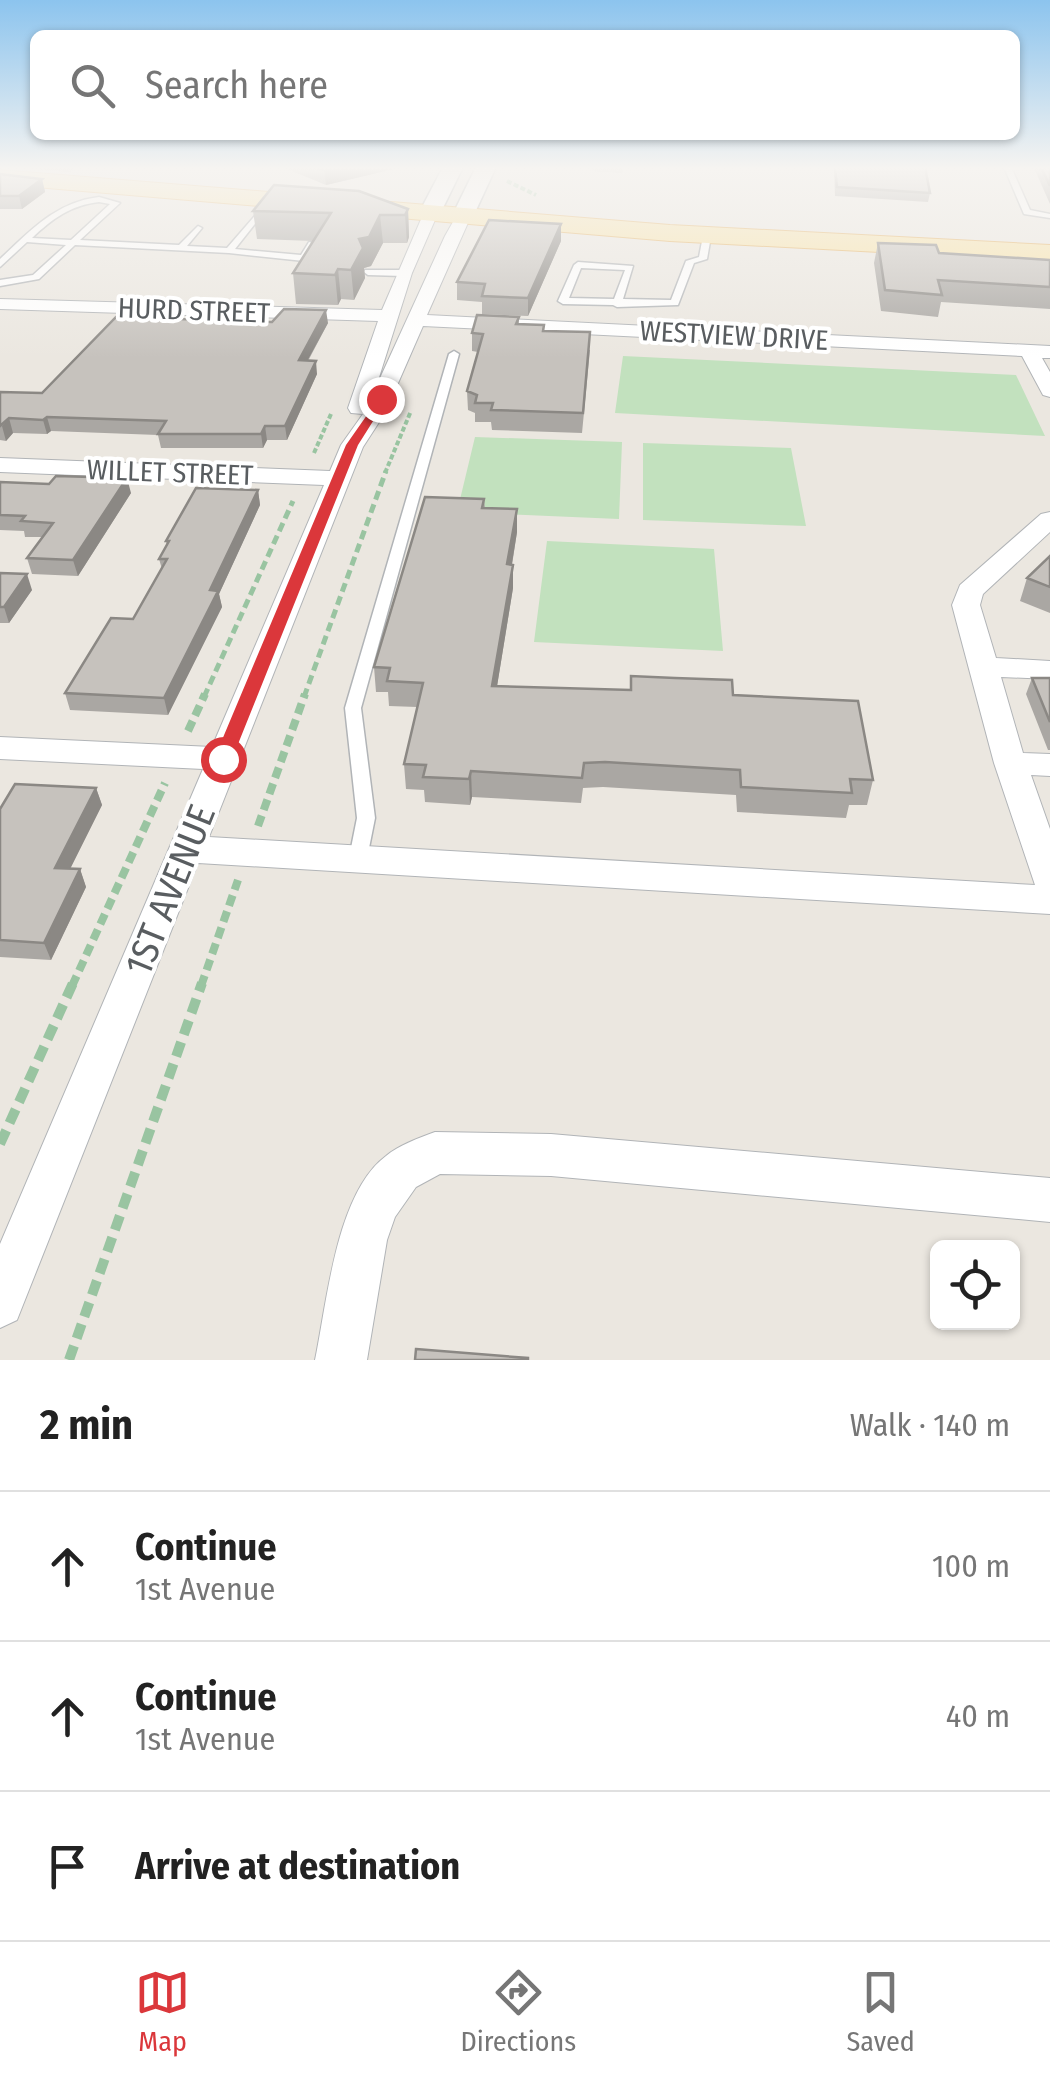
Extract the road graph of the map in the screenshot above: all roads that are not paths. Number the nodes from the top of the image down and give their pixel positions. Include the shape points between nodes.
1 (38, 230) edge
2 (87, 230) edge
3 (196, 230) edge
4 (246, 230) edge
5 (422, 230) edge
6 (456, 230) edge
7 (654, 230) edge
8 (821, 230) edge
9 (707, 236) junction
10 (26, 240) junction
11 (75, 242) junction
12 (1050, 243) edge
13 (312, 244) edge
14 (181, 248) junction
15 (229, 251) junction
16 (1050, 253) edge
17 (0, 264) edge
18 (368, 272) edge
19 (403, 273) junction
20 (0, 283) edge
21 (0, 304) edge
22 (617, 304) junction
23 (670, 304) junction
24 (388, 316) junction
25 (651, 318) junction
26 (418, 320) junction
27 (672, 332) junction
28 (1039, 351) edge
29 (454, 354) dead end
30 (1050, 390) edge
31 (0, 464) edge
32 (332, 467) junction
33 (1050, 519) edge
34 (983, 667) junction
35 (1050, 670) edge
36 (0, 748) edge
37 (223, 759) junction
38 (1010, 762) junction
39 (1050, 765) edge
40 (186, 849) junction
41 (358, 858) junction
42 (1050, 880) edge
43 (1050, 900) edge
44 (1050, 1200) edge
45 (0, 1302) edge
46 (341, 1360) edge

1 - 10 lane
2 - 11 lane
3 - 14 lane
4 - 15 lane
5 - 19 street, 1ST AVENUE
6 - 26 street, 1ST AVENUE
7 - 9 main road
8 - 12 main road
9 - 16 main road
9 - 23 lane via 703,258 690,262 678,299
10 - 11 lane
10 - 17 lane
11 - 14 lane
11 - 20 lane via 36,277
13 - 15 lane via 304,258
14 - 15 lane
18 - 19 lane
19 - 24 street, 1ST AVENUE
21 - 24 street, HURD STREET
22 - 22 lane via 563,301 578,264 630,268
22 - 25 lane
23 - 25 lane
23 - 27 lane
24 - 32 street, 1ST AVENUE via 355,420
25 - 26 street, WESTVIEW DRIVE
25 - 27 street, WESTVIEW DRIVE
26 - 32 street, 1ST AVENUE via 381,399
27 - 28 street, WESTVIEW DRIVE
28 - 30 street
29 - 41 lane via 353,708 366,818
31 - 32 street, WILLET STREET
32 - 37 street, 1ST AVENUE
33 - 34 street via 970,591 968,617
34 - 35 street
34 - 38 street
36 - 37 street
37 - 40 street, 1ST AVENUE
38 - 39 street
38 - 42 street
40 - 41 street
40 - 45 street, 1ST AVENUE
41 - 43 street
44 - 46 street via 551,1155 435,1153 400,1172 377,1204 363,1240

